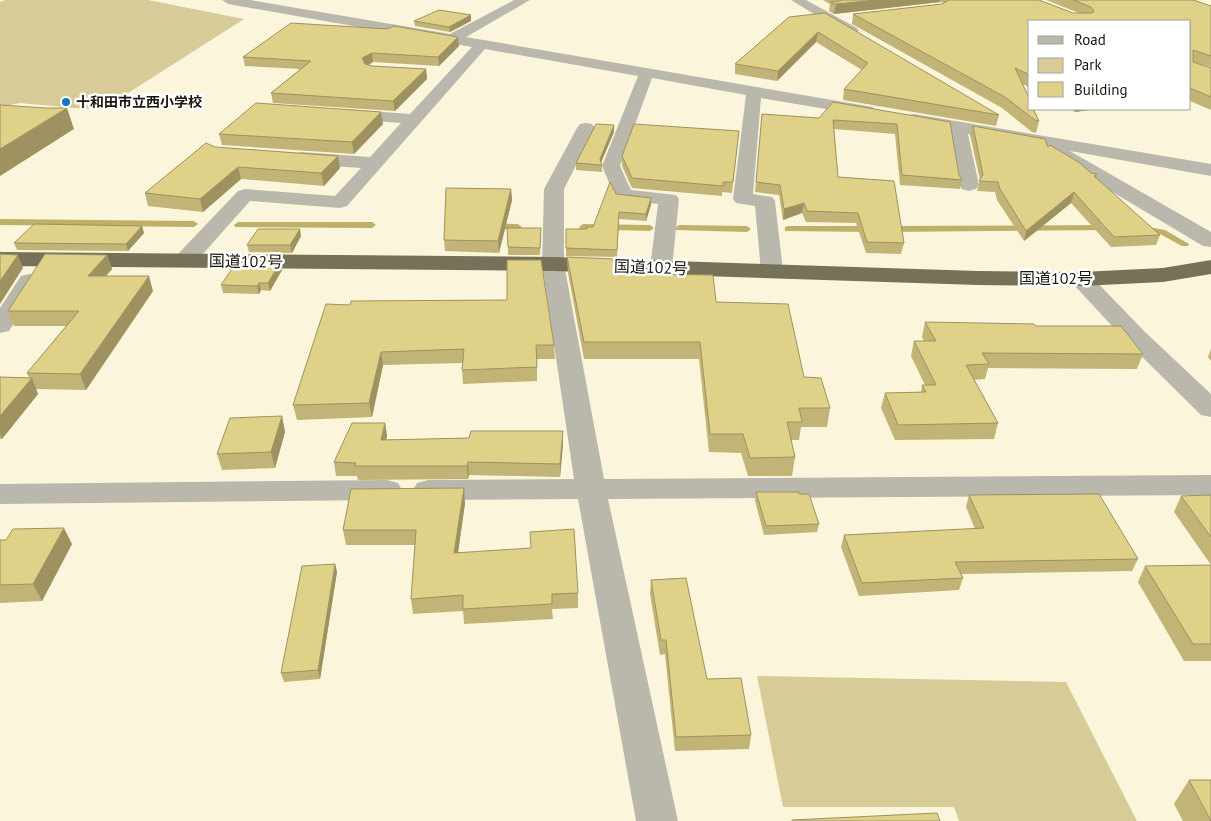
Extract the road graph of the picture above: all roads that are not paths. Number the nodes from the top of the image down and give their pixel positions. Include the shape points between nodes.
1 (228, 0) edge
2 (524, 0) edge
3 (797, 0) edge
4 (852, 18) edge
5 (833, 20) junction
6 (452, 38) junction
7 (865, 39) edge
8 (482, 44) junction
9 (647, 72) junction
10 (433, 73) edge
11 (453, 74) junction
12 (754, 91) junction
13 (325, 113) edge
14 (880, 113) edge
15 (899, 116) edge
16 (414, 119) junction
17 (1003, 120) dead end
18 (958, 126) junction
19 (586, 128) dead end
20 (1031, 138) junction
21 (286, 157) edge
22 (375, 163) junction
23 (1211, 170) edge
24 (969, 185) dead end
25 (1211, 241) edge
26 (0, 259) edge
27 (42, 260) junction
28 (185, 260) junction
29 (554, 264) junction
30 (1211, 267) edge
31 (661, 268) junction
32 (772, 271) junction
33 (1081, 279) junction
34 (0, 326) edge
35 (1211, 409) edge
36 (1211, 485) edge
37 (591, 488) junction
38 (0, 494) edge
39 (657, 821) edge

1 - 6 street
2 - 6 street
3 - 5 street
4 - 5 street
5 - 7 street
6 - 8 street
8 - 9 street
8 - 11 street
9 - 12 street
9 - 31 street via 611,166 624,195 669,199
10 - 11 street
11 - 16 street
12 - 14 street
12 - 32 street via 743,199 765,201
13 - 16 street
15 - 18 street
16 - 22 street
17 - 20 street
18 - 20 street
18 - 24 street
19 - 29 street via 554,189
20 - 23 street
20 - 25 street
21 - 22 street
22 - 28 street via 340,202 245,195
26 - 27 highway, 国道102号
27 - 28 highway, 国道102号
27 - 34 street
28 - 29 highway, 国道102号
29 - 31 highway, 国道102号
29 - 37 street
30 - 33 highway, 国道102号 via 1163,275
31 - 32 highway, 国道102号
32 - 33 highway, 国道102号
33 - 35 street
36 - 37 street
37 - 38 street
37 - 39 street

